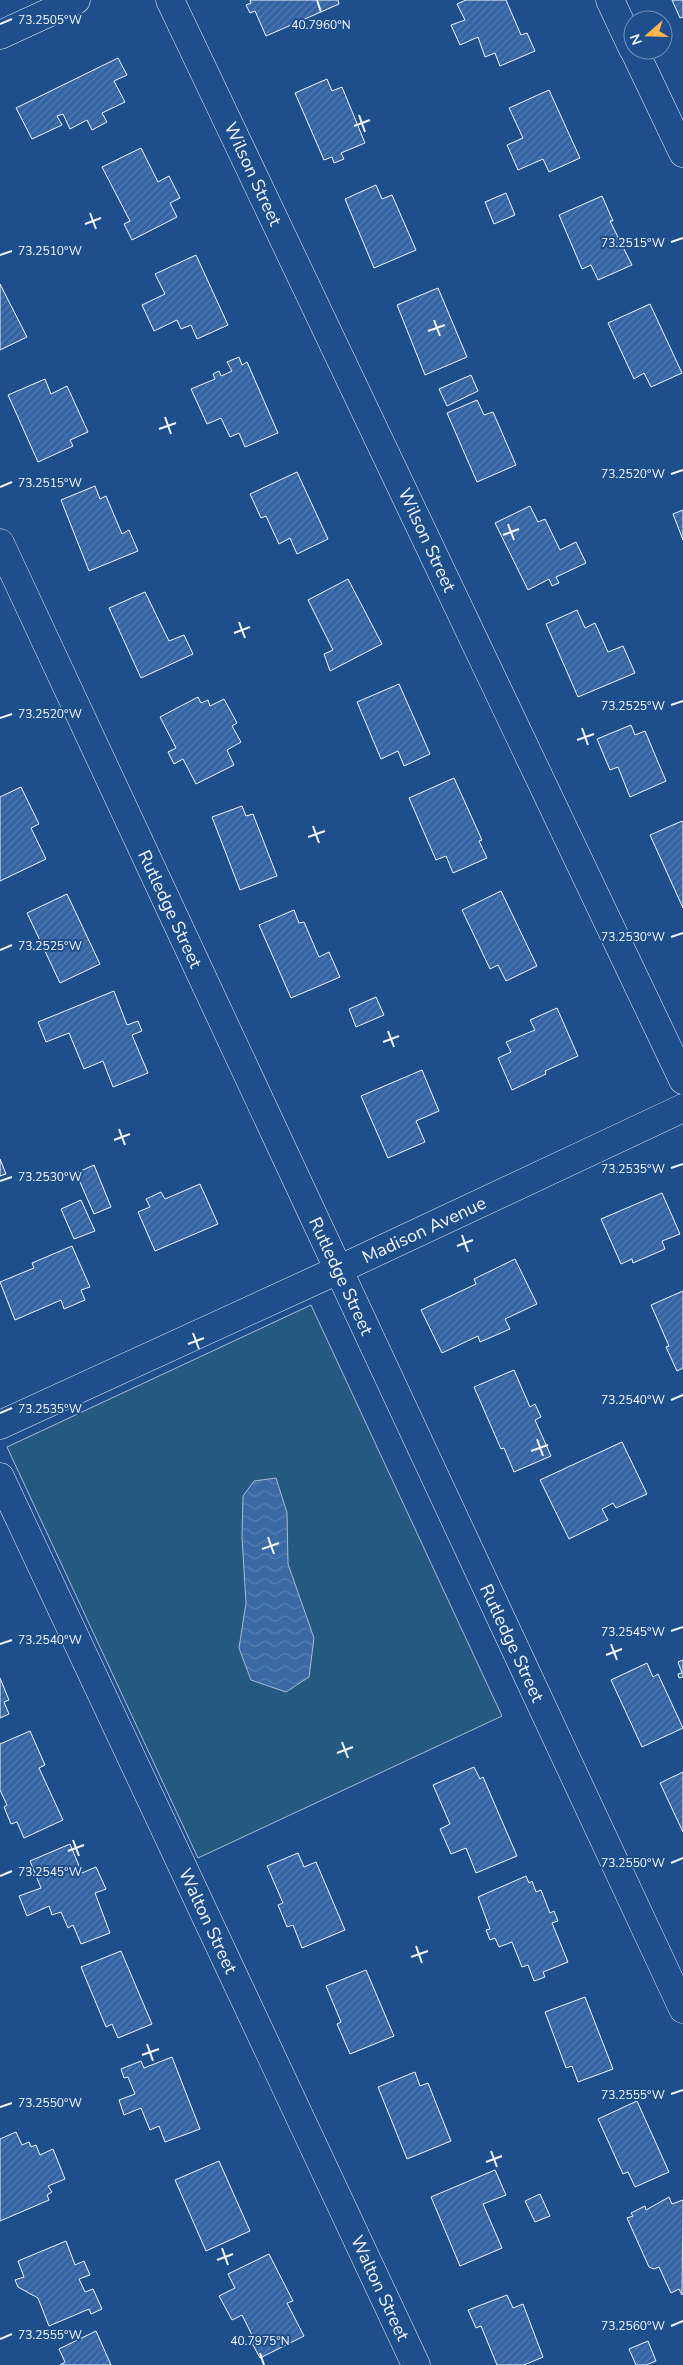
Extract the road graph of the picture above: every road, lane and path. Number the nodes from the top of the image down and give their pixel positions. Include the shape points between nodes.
1 (76, 0) edge
2 (170, 0) edge
3 (610, 0) edge
4 (623, 28) edge
5 (0, 36) edge
6 (638, 60) edge
7 (683, 153) edge
8 (0, 543) edge
9 (683, 1080) edge
10 (683, 1108) edge
11 (338, 1270) junction
12 (0, 1425) edge
13 (0, 1478) edge
14 (683, 2009) edge
15 (416, 2365) edge

1 - 5 street
2 - 9 street, Wilson Street
3 - 4 street
6 - 7 street
8 - 11 street, Rutledge Street
10 - 11 street, Madison Avenue
11 - 12 street, Madison Avenue
11 - 14 street, Rutledge Street
13 - 15 street, Walton Street

